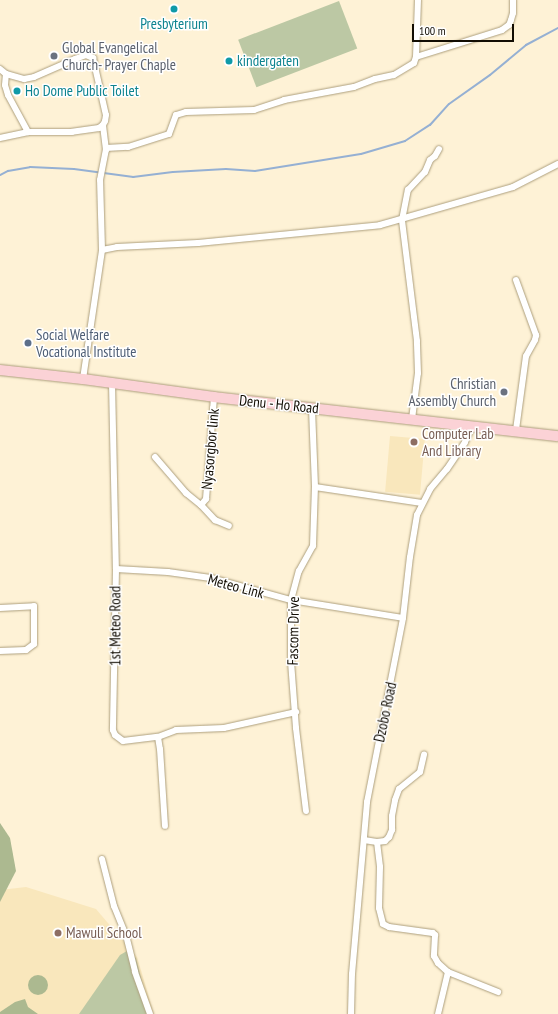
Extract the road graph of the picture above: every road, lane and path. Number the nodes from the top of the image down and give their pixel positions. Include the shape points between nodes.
1 (418, 0) edge
2 (513, 0) edge
3 (416, 57) junction
4 (0, 70) edge
5 (6, 74) junction
6 (104, 123) junction
7 (28, 132) junction
8 (0, 138) edge
9 (106, 148) junction
10 (439, 149) dead end
11 (558, 164) edge
12 (402, 220) junction
13 (102, 250) junction
14 (516, 280) dead end
15 (0, 370) edge
16 (84, 379) junction
17 (112, 383) junction
18 (214, 397) junction
19 (312, 408) junction
20 (412, 418) junction
21 (472, 426) junction
22 (516, 430) junction
23 (558, 436) edge
24 (156, 456) dead end
25 (315, 487) junction
26 (422, 503) junction
27 (201, 504) junction
28 (229, 526) dead end
29 (116, 569) junction
30 (291, 600) junction
31 (0, 608) edge
32 (403, 618) junction
33 (0, 651) edge
34 (296, 712) junction
35 (158, 737) junction
36 (424, 754) dead end
37 (306, 810) dead end
38 (165, 826) dead end
39 (364, 840) junction
40 (377, 842) junction
41 (102, 859) dead end
42 (448, 972) junction
43 (498, 992) dead end
44 (150, 1014) edge
45 (351, 1014) edge
46 (438, 1014) edge

1 - 3 street
2 - 3 street via 511,20 502,30
3 - 9 street via 414,63 394,75 354,87 284,100 254,110 186,112 176,115 169,134 128,147
4 - 5 street
5 - 6 street via 34,78 74,59 86,55 93,58 106,115
5 - 7 street via 4,84 8,95
6 - 7 street via 72,132
6 - 9 street
7 - 8 street
9 - 13 street via 101,176
10 - 12 street via 425,172 408,190
11 - 12 street via 513,187
12 - 13 street via 380,225 198,244
12 - 20 street via 417,341 418,373
13 - 16 street
14 - 22 street via 536,335 526,356
15 - 16 main road, Denu - Ho Road
16 - 17 main road, Denu - Ho Road
17 - 18 main road, Denu - Ho Road
17 - 29 street, 1st Meteo Road
18 - 19 main road, Denu - Ho Road
18 - 27 street, Nyasorgbor link via 206,499
19 - 20 main road, Denu - Ho Road
19 - 25 street, Fascom Drive
20 - 21 main road, Denu - Ho Road
21 - 22 main road, Denu - Ho Road
21 - 26 street, Dzobo Road via 465,442
22 - 23 main road, Denu - Ho Road
24 - 27 street, Nyasorgbor link via 186,493
25 - 26 street
25 - 30 street, Fascom Drive via 313,546 299,571
26 - 32 street, Dzobo Road via 417,515 410,557
27 - 28 street via 215,520
29 - 30 street, Meteo Link via 211,578
29 - 35 street, 1st Meteo Road via 113,730 123,741
30 - 32 street, Meteo Link
30 - 34 street, Fascom Drive via 291,661
31 - 33 street via 34,606 34,644 26,650
32 - 39 street, Dzobo Road via 367,802
34 - 35 street via 224,728 176,730
34 - 37 street, Fascom Drive
35 - 38 street
36 - 40 street via 420,772 399,789 390,837
39 - 40 street
39 - 45 street, Dzobo Road
40 - 42 street via 380,867 379,908 383,924 433,933 434,956
41 - 44 street via 114,906 126,935 135,972
42 - 43 street
42 - 46 street

